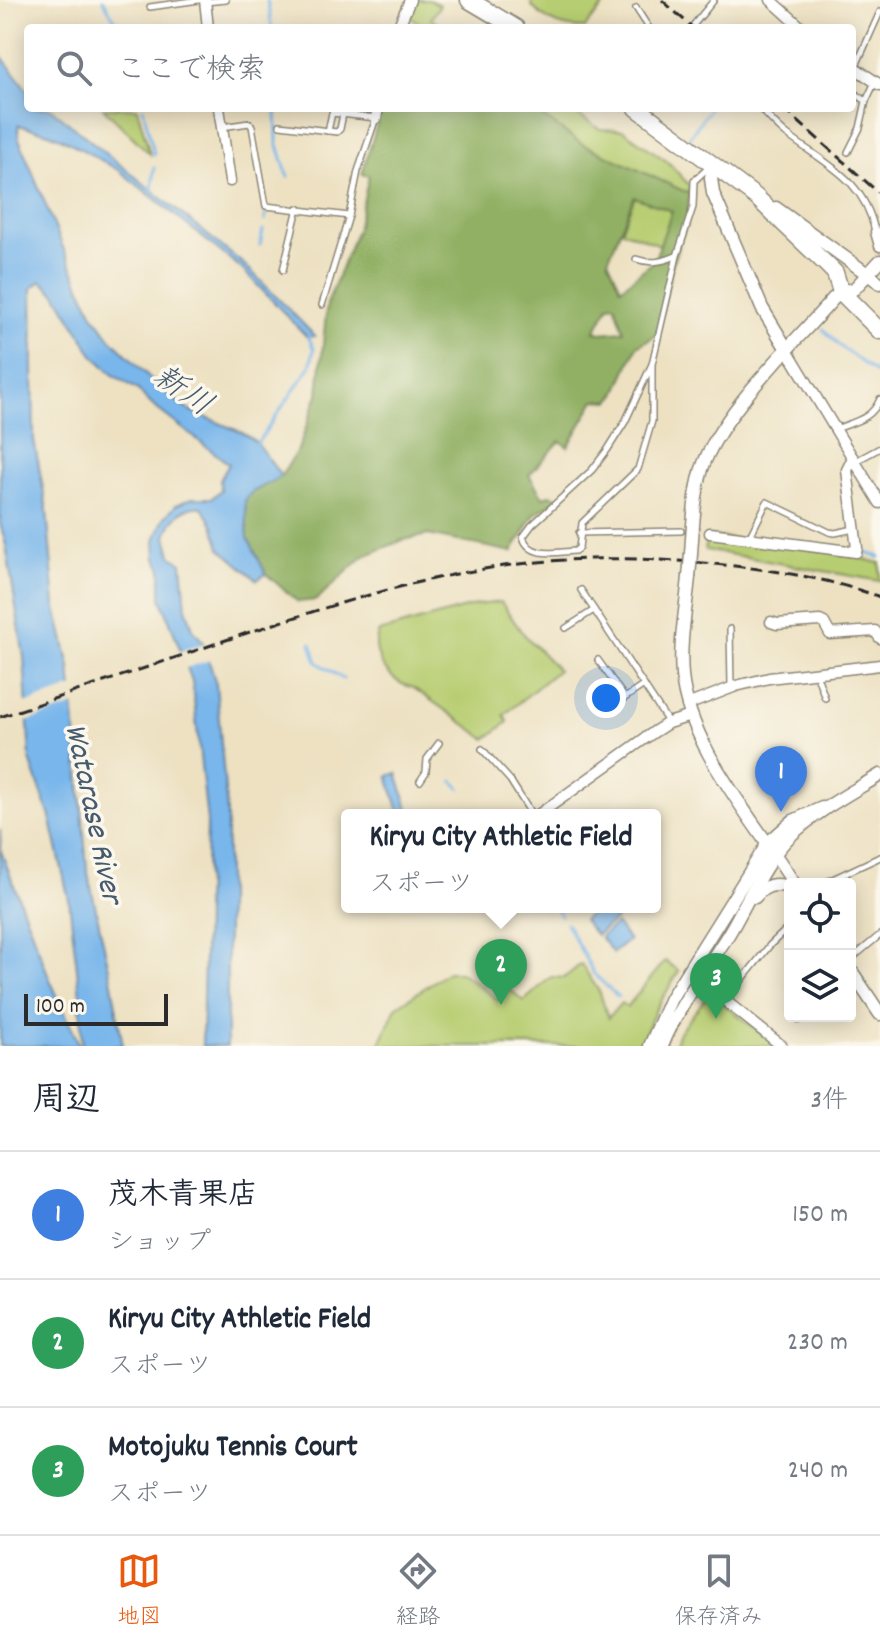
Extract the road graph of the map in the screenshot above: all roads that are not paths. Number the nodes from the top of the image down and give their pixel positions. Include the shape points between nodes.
1 (226, 0) edge
2 (410, 0) edge
3 (469, 0) edge
4 (714, 0) edge
5 (771, 0) edge
6 (203, 1) edge
7 (150, 7) dead end
8 (636, 8) dead end
9 (880, 12) edge
10 (207, 24) edge
11 (400, 24) edge
12 (509, 24) edge
13 (646, 24) edge
14 (694, 24) edge
15 (798, 24) edge
16 (856, 63) edge
17 (856, 68) edge
18 (878, 83) edge
19 (856, 94) edge
20 (866, 101) junction
21 (220, 112) edge
22 (642, 112) edge
23 (763, 112) edge
24 (377, 113) edge
25 (343, 114) junction
26 (280, 125) dead end
27 (222, 127) junction
28 (328, 131) junction
29 (848, 152) dead end
30 (713, 165) junction
31 (230, 181) dead end
32 (756, 197) junction
33 (298, 208) junction
34 (349, 216) junction
35 (876, 232) joint
36 (880, 246) edge
37 (677, 256) junction
38 (636, 259) dead end
39 (880, 261) edge
40 (283, 270) dead end
41 (868, 274) junction
42 (880, 283) edge
43 (841, 292) junction
44 (322, 305) dead end
45 (880, 331) edge
46 (788, 351) junction
47 (652, 364) junction
48 (880, 399) edge
49 (836, 429) junction
50 (880, 448) edge
51 (854, 460) junction
52 (880, 503) edge
53 (855, 529) junction
54 (681, 531) dead end
55 (707, 532) dead end
56 (579, 533) junction
57 (750, 537) junction
58 (581, 590) dead end
59 (594, 610) junction
60 (771, 622) dead end
61 (566, 628) dead end
62 (730, 629) dead end
63 (880, 638) edge
64 (598, 660) dead end
65 (880, 665) edge
66 (816, 672) junction
67 (644, 685) junction
68 (731, 688) junction
69 (825, 698) dead end
70 (689, 710) junction
71 (668, 723) junction
72 (439, 743) dead end
73 (482, 749) dead end
74 (876, 779) edge
75 (420, 781) dead end
76 (528, 809) edge
77 (546, 809) edge
78 (772, 849) junction
79 (880, 857) edge
80 (788, 878) edge
81 (835, 878) edge
82 (784, 885) edge
83 (730, 932) junction
84 (784, 932) edge
85 (880, 935) edge
86 (856, 955) edge
87 (856, 978) edge
88 (742, 980) dead end
89 (718, 995) dead end
90 (880, 1014) edge
91 (650, 1046) edge
92 (662, 1046) edge
93 (782, 1046) edge

1 - 6 lane
2 - 11 street
3 - 12 main road
4 - 14 lane
5 - 15 street
6 - 7 lane
6 - 10 street
8 - 13 lane
9 - 16 lane
17 - 18 street
18 - 20 lane
19 - 20 lane
20 - 29 lane
21 - 27 street
22 - 30 main road
23 - 35 lane via 852,183 871,210
24 - 25 lane
24 - 34 lane
25 - 28 lane via 339,131
25 - 28 lane via 331,114
26 - 28 lane
27 - 31 street
27 - 33 lane via 251,124 266,206
30 - 32 main road
30 - 37 lane via 694,181 693,207
30 - 46 street via 713,193 762,308
32 - 41 street
32 - 43 main road via 835,273
33 - 34 lane
33 - 40 lane
34 - 44 lane
35 - 36 street
37 - 38 lane via 656,262
37 - 47 lane
39 - 41 street
41 - 42 street
41 - 43 street via 854,289
43 - 45 main road
43 - 46 street
46 - 49 street
46 - 70 street, bridge via 731,415 698,487 682,661
47 - 56 lane via 652,421 638,469 582,523
47 - 56 lane via 608,449 523,540 539,552 575,551
48 - 49 lane via 866,418
49 - 51 street
50 - 51 lane
51 - 52 street
51 - 53 street via 847,470
53 - 57 street via 854,552
53 - 57 lane via 829,532 767,502
54 - 56 lane
55 - 57 street
58 - 59 lane
59 - 61 lane
59 - 67 lane
60 - 63 street via 820,621 830,634 875,631
62 - 68 lane
64 - 67 lane via 625,698
65 - 66 street
66 - 68 street
66 - 69 lane
67 - 71 lane
68 - 70 street
70 - 71 street
70 - 78 street via 711,757
71 - 77 street
72 - 75 lane
73 - 76 lane
74 - 78 street via 793,821
78 - 80 street
78 - 83 street
78 - 91 street via 671,998
79 - 81 lane
82 - 83 street via 763,888
83 - 92 street
84 - 88 lane
85 - 86 lane
87 - 90 street
89 - 93 street

